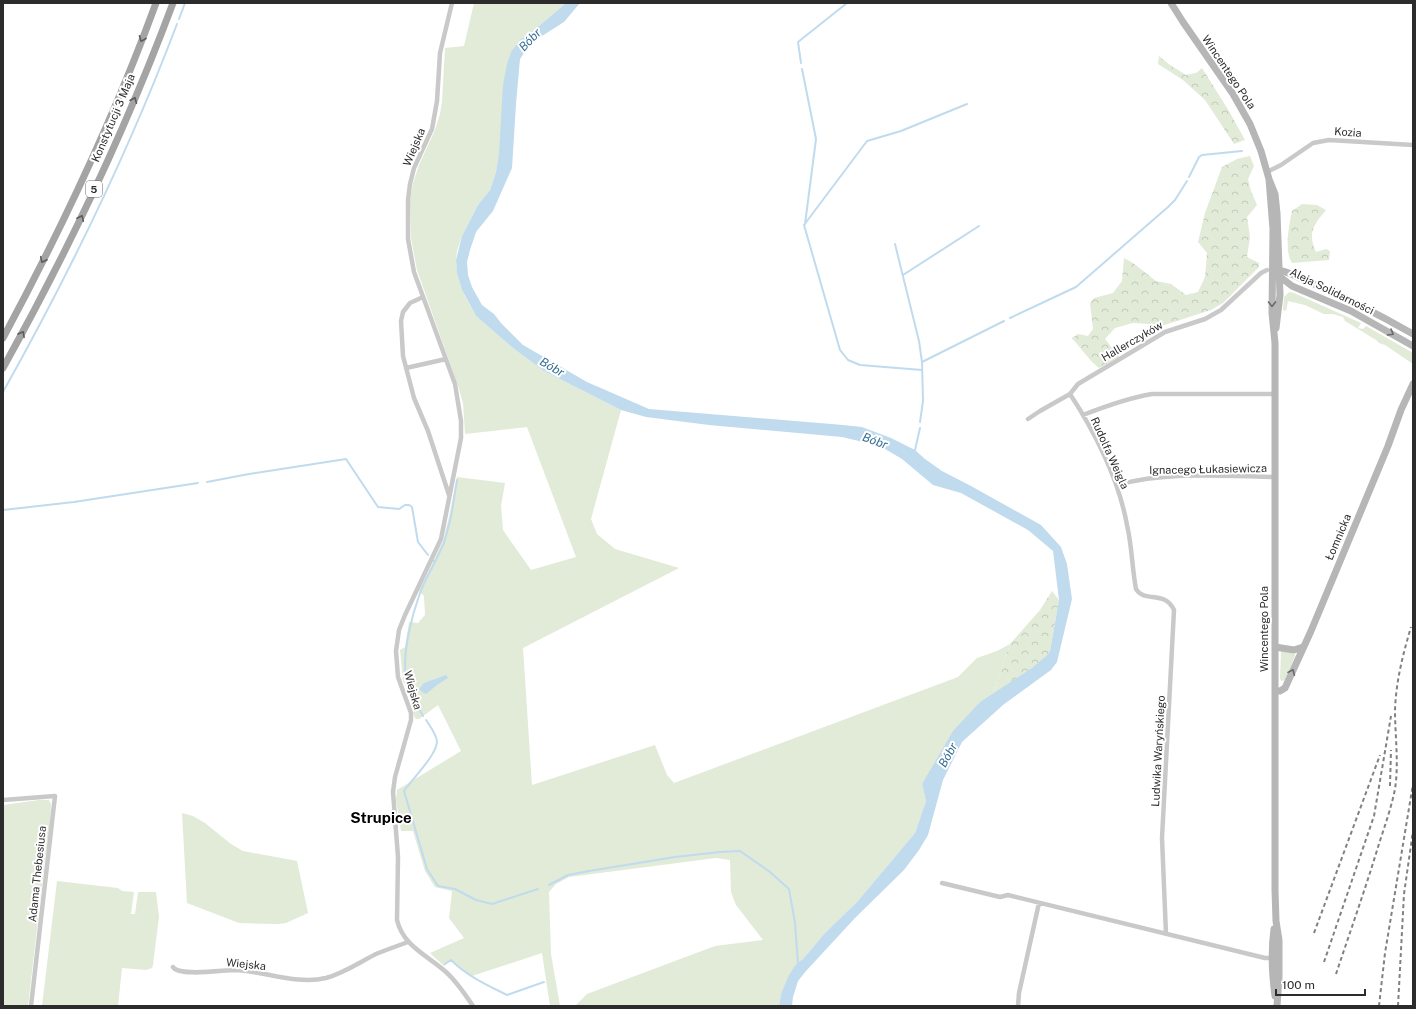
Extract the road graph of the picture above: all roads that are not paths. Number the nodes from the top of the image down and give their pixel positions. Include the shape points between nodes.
1 (156, 3) edge
2 (173, 3) edge
3 (452, 3) edge
4 (1171, 3) edge
5 (1413, 145) edge
6 (1268, 175) junction
7 (1275, 272) junction
8 (1292, 286) junction
9 (1280, 295) junction
10 (423, 298) junction
11 (1413, 334) edge
12 (3, 338) edge
13 (1275, 338) junction
14 (1413, 346) edge
15 (446, 359) junction
16 (3, 368) edge
17 (406, 368) junction
18 (1413, 384) edge
19 (1070, 394) junction
20 (1275, 394) junction
21 (1083, 415) junction
22 (1028, 419) dead end
23 (1275, 476) junction
24 (1117, 485) junction
25 (449, 495) junction
26 (1138, 592) joint
27 (1275, 647) junction
28 (1303, 647) junction
29 (1275, 691) junction
30 (3, 800) edge
31 (942, 883) dead end
32 (1039, 903) junction
33 (1276, 921) junction
34 (1166, 934) junction
35 (408, 942) junction
36 (1273, 958) junction
37 (1279, 964) junction
38 (173, 967) dead end
39 (31, 1006) edge
40 (473, 1006) edge
41 (1018, 1006) edge
42 (1276, 1006) edge

1 -> 12 main road, 5 via 81,182
16 -> 2 main road, Konstytucji 3 Maja / 5 via 92,194
3 - 10 street, Wiejska via 440,54 436,114 414,168 408,200 410,254
4 - 6 street, Wincentego Pola via 1243,110 1257,139
5 - 6 street, Kozia via 1329,140 1313,143
6 - 7 street, Wincentego Pola via 1275,194 1277,214
7 - 8 street, Aleja Solidarności
7 - 9 street, Wincentego Pola
7 - 11 street, Aleja Solidarności via 1329,291
7 -> 13 street, Wincentego Pola via 1272,313
7 - 19 street, Hallerczyków via 1261,273 1221,310 1204,319 1165,332 1078,384
8 - 9 street via 1283,290
8 -> 14 street, Aleja Solidarności via 1338,305
9 - 13 street, Wincentego Pola
10 - 15 street, Wiejska
10 - 17 street, Wiejska via 410,303 403,312 401,321
13 - 20 street, Wincentego Pola
15 - 17 street
15 - 25 street, Wiejska via 455,384 461,422 461,438
17 - 25 street, Wiejska via 414,398 428,430
18 - 28 street, Łomnicka
19 - 21 street, Rudolfa Weigla
19 - 22 street, Hallerczyków
20 - 21 street via 1152,394 1114,403
20 - 23 street, Wincentego Pola
21 - 24 street, Rudolfa Weigla
23 - 24 street, Ignacego Łukasiewicza via 1159,477
23 - 27 street, Wincentego Pola
24 - 26 street, Rudolfa Weigla via 1127,524
25 - 35 street, Wiejska via 441,539 405,614 396,650 398,676 411,713 393,792 398,857 396,920
26 - 34 street, Ludwika Waryńskiego via 1166,600 1172,606 1174,615 1162,838
27 - 28 street via 1294,650
27 - 29 street, Wincentego Pola
29 -> 28 street, Łomnicka via 1285,688
29 - 33 street, Wincentego Pola
30 - 39 street, Adama Thebesiusa via 55,796
31 - 32 street
32 - 34 street
32 - 41 street
33 - 36 street, Wincentego Pola
33 - 37 street, Wincentego Pola
34 - 36 street
35 - 38 street, Wiejska via 319,979 289,978 236,970 188,972 176,971
35 - 40 street, Wiejska via 447,973 463,989
36 - 37 street
36 - 42 street, Wincentego Pola
37 - 42 street, Wincentego Pola

